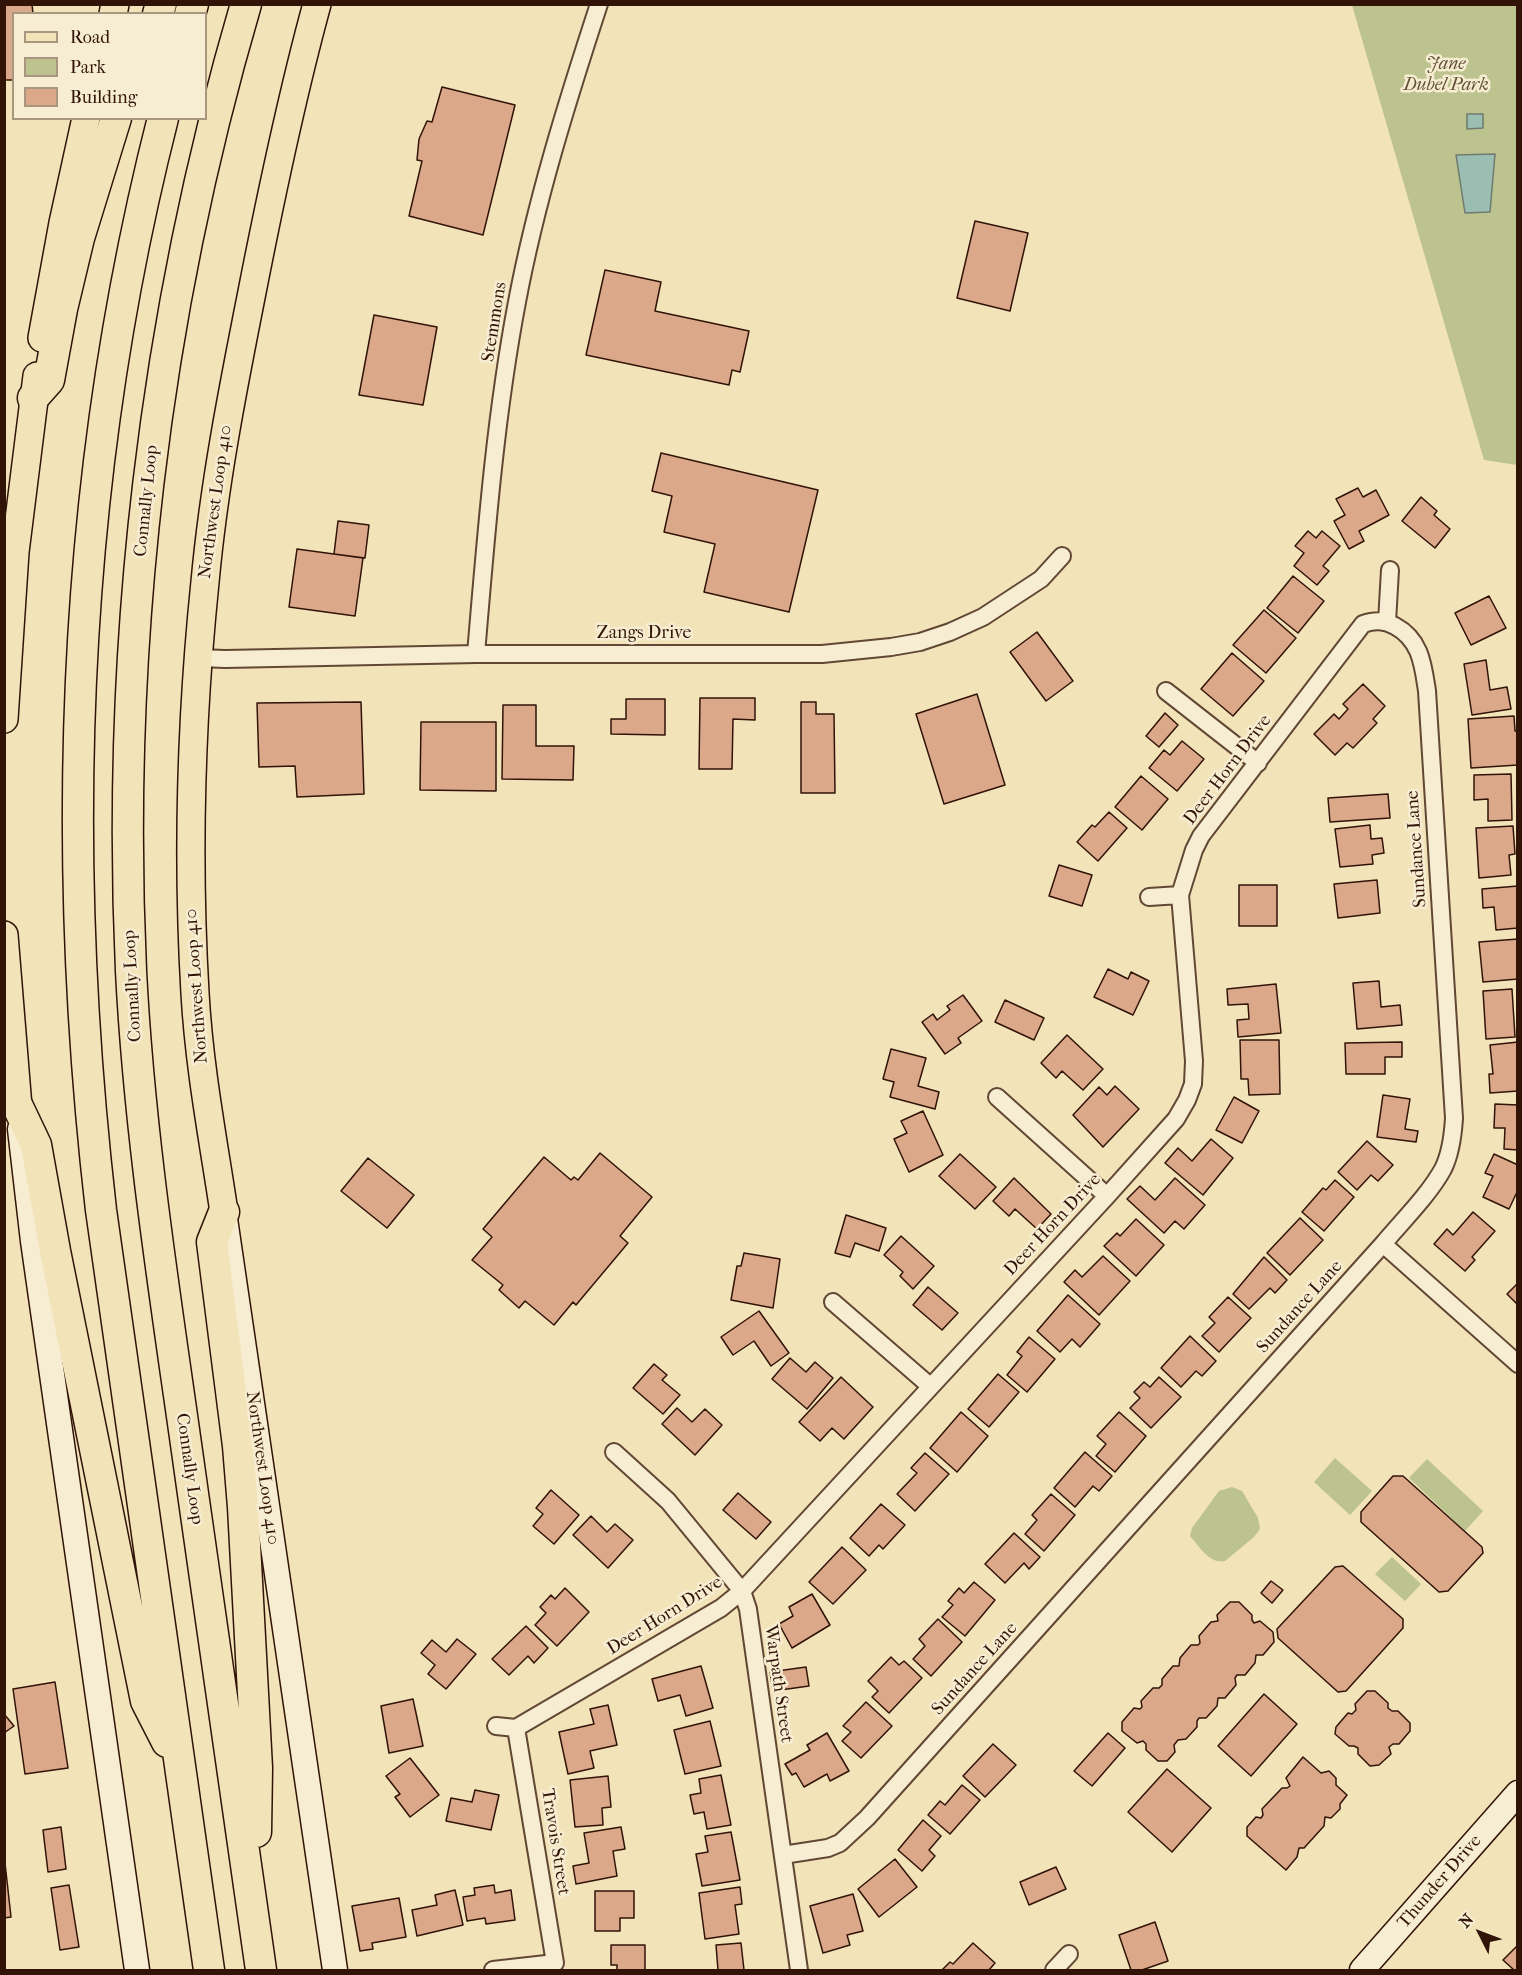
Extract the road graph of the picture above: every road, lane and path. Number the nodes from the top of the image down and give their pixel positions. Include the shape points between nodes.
1 (246, 4) edge
2 (317, 4) edge
3 (599, 4) edge
4 (86, 120) edge
5 (115, 120) edge
6 (163, 120) edge
7 (33, 398) junction
8 (10, 552) edge
9 (1062, 556) dead end
10 (1390, 570) dead end
11 (1387, 622) junction
12 (476, 654) junction
13 (199, 658) junction
14 (1167, 691) dead end
15 (4, 719) edge
16 (1258, 763) junction
17 (1180, 895) junction
18 (1149, 897) dead end
19 (4, 935) edge
20 (997, 1097) dead end
21 (18, 1107) junction
22 (1107, 1196) junction
23 (224, 1212) junction
24 (1383, 1244) junction
25 (833, 1302) dead end
26 (1518, 1364) edge
27 (930, 1386) junction
28 (614, 1452) dead end
29 (742, 1591) junction
30 (496, 1726) dead end
31 (516, 1728) junction
32 (178, 1763) junction
33 (1518, 1793) edge
34 (783, 1855) junction
35 (255, 1925) junction
36 (1069, 1954) dead end
37 (137, 1971) edge
38 (209, 1971) edge
39 (261, 1971) edge
40 (335, 1971) edge
41 (493, 1971) edge
42 (799, 1971) edge
43 (1054, 1971) edge
44 (1362, 1971) edge

1 - 35 highway, Connally Loop via 196,200 156,423 135,630 128,847 133,1002 150,1187
2 - 13 main road, Northwest Loop 410 via 286,123 227,421 205,579
3 - 12 street, Stemmons via 569,93 517,303 490,488
4 - 7 main road
5 - 7 highway via 79,238 50,380
6 - 32 highway via 127,285 99,468 81,674 77,870 83,1026 94,1149
7 - 8 main road
8 - 15 main road
9 - 12 street, Zangs Drive via 1041,579 983,617 930,639 891,647 816,654
10 - 11 street
11 - 16 street, Deer Horn Drive via 1363,624
11 - 24 street, Sundance Lane via 1404,631 1419,651 1427,691 1454,1118 1453,1138 1444,1167
12 - 13 street, Zangs Drive
13 - 23 main road, Northwest Loop 410 via 192,761 195,993 205,1093
14 - 16 street
16 - 17 street, Deer Horn Drive via 1202,836
17 - 18 street
17 - 22 street, Deer Horn Drive via 1193,1084 1176,1119
19 - 21 main road
20 - 22 street
21 - 32 highway via 36,1145 146,1701
21 - 37 main road via 33,1240
22 - 27 street, Deer Horn Drive
23 - 35 highway via 212,1242 243,1518 257,1768
23 - 40 main road, Northwest Loop 410
24 - 26 street
24 - 34 street, Sundance Lane via 867,1818 840,1843
25 - 27 street
27 - 29 street, Deer Horn Drive
28 - 29 street, Warpath Street via 668,1501
29 - 31 street, Deer Horn Drive via 721,1608
29 - 34 street, Warpath Street via 748,1609
30 - 31 street
31 - 41 street, Travois Street via 555,1963
32 - 38 highway
33 - 44 main road, Thunder Drive
34 - 42 street, Warpath Street
35 - 39 highway, Connally Loop
36 - 43 street

